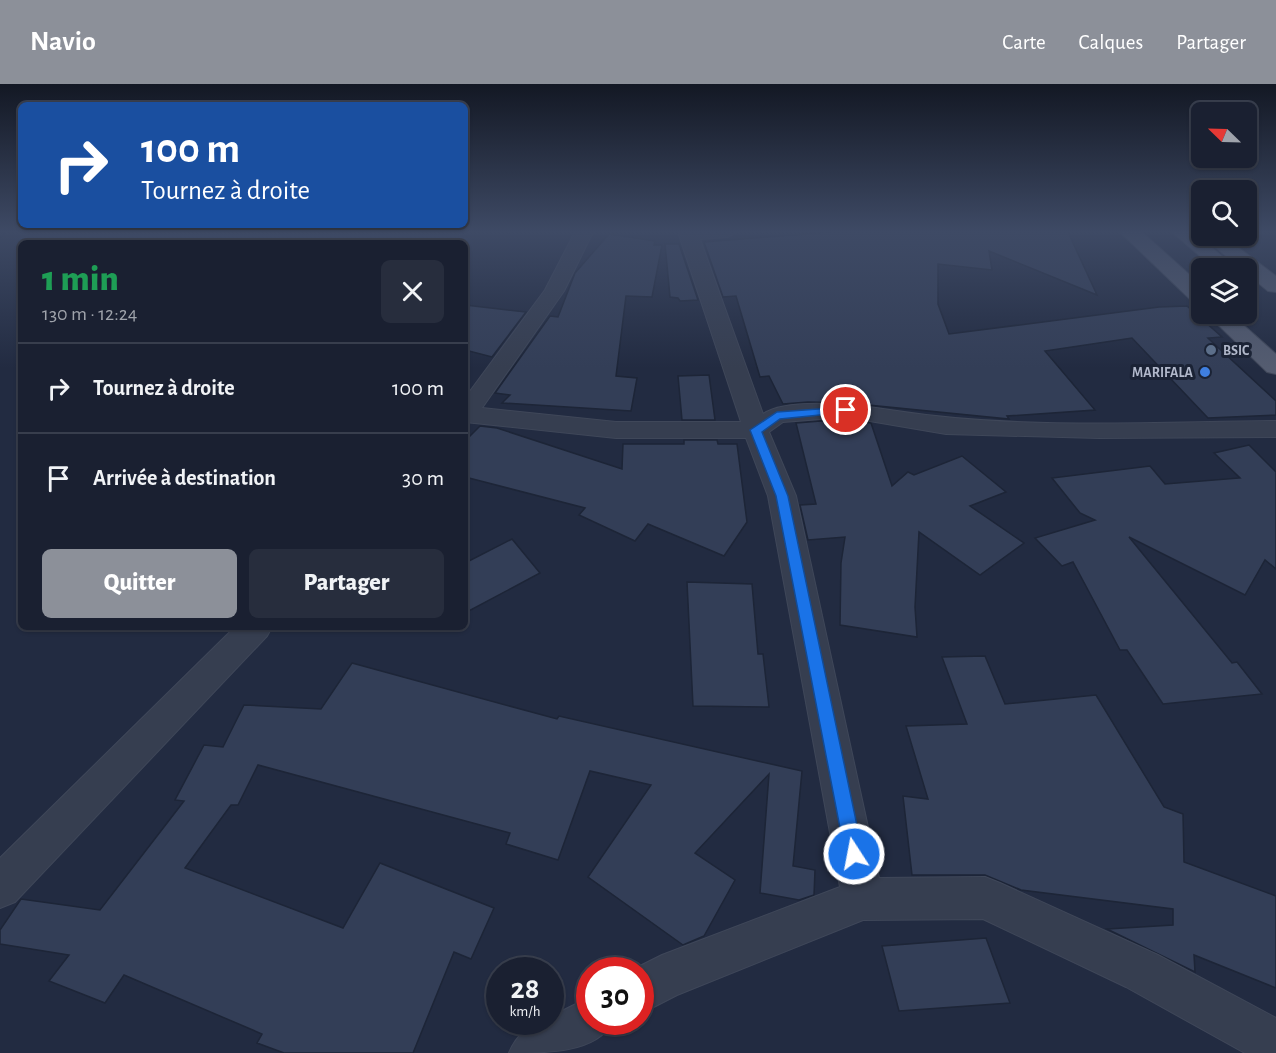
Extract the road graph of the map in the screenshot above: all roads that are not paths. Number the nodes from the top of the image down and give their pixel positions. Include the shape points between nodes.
1 (561, 277) edge
2 (703, 277) edge
3 (1179, 277) edge
4 (1254, 277) edge
5 (1191, 288) edge
6 (1257, 290) edge
7 (1272, 295) edge
8 (1257, 321) edge
9 (1229, 324) edge
10 (1276, 337) edge
11 (1276, 367) edge
12 (468, 412) edge
13 (468, 415) edge
14 (1276, 429) edge
15 (756, 430) junction
16 (253, 630) edge
17 (0, 887) edge
18 (863, 899) junction
19 (654, 983) edge
20 (576, 1028) edge
21 (1276, 1044) edge
22 (533, 1053) edge

1 - 12 street
2 - 15 street
3 - 5 main road
4 - 7 main road
6 - 7 main road
8 - 10 main road
9 - 11 main road
13 - 15 street via 616,430
14 - 15 street via 946,426 846,410 777,415
15 - 18 street via 782,496
16 - 17 street
18 - 19 street
18 - 21 street via 985,898 1142,970
20 - 22 street

